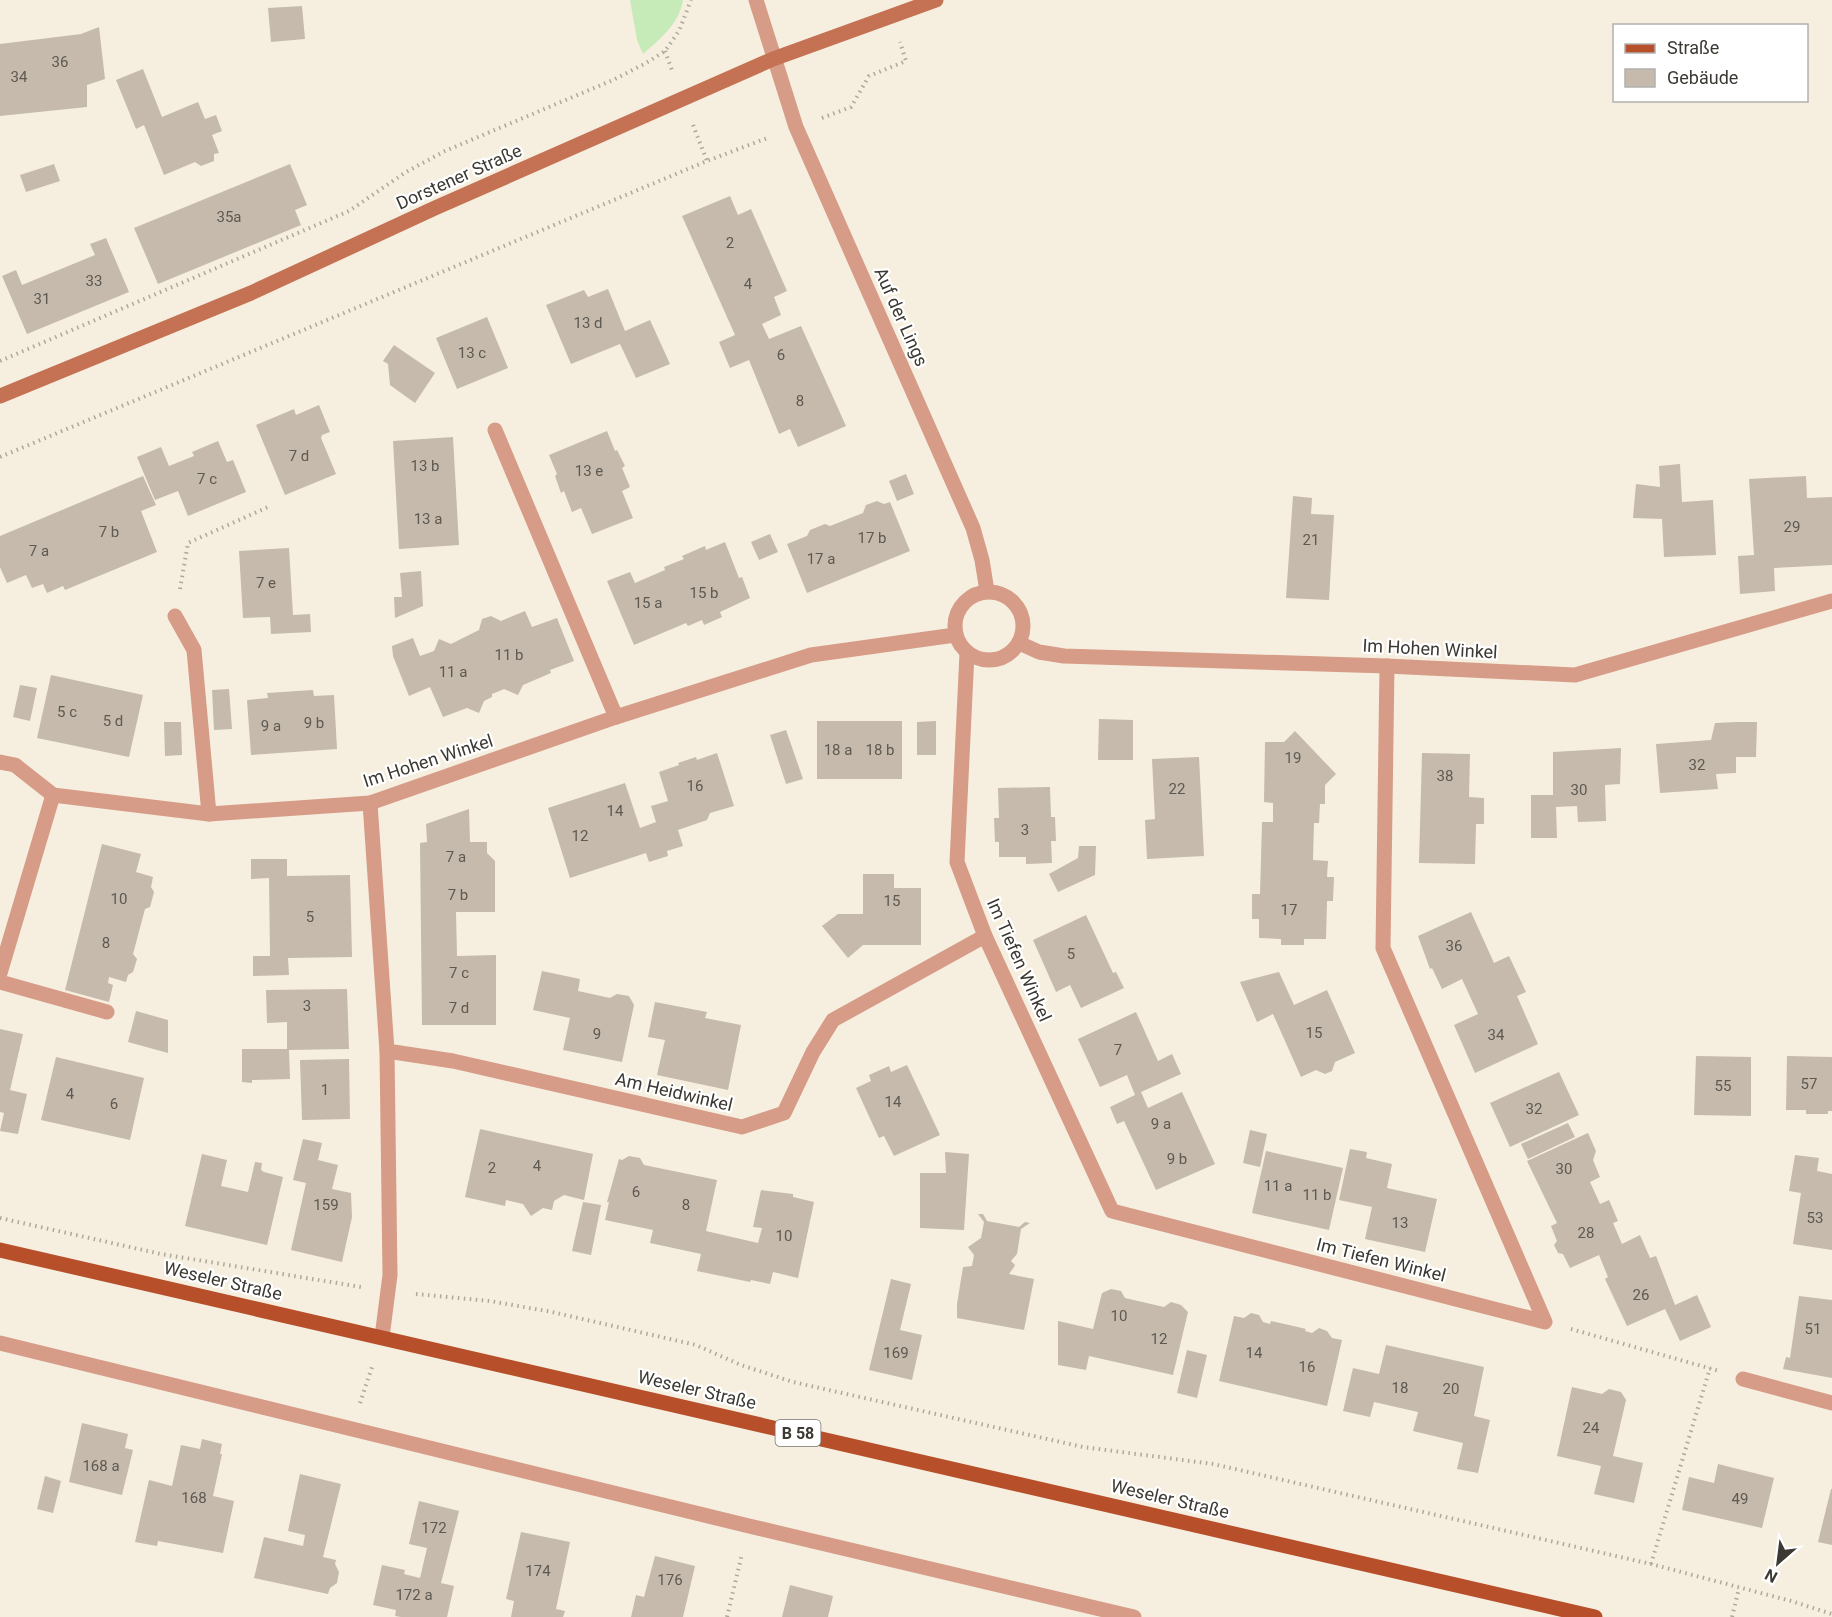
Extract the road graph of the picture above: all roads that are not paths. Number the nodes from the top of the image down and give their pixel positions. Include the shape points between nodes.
1 (756, 0) edge
2 (936, 0) edge
3 (773, 59) junction
4 (0, 396) edge
5 (495, 430) dead end
6 (987, 591) junction
7 (1832, 601) edge
8 (175, 616) road end
9 (955, 635) junction
10 (1019, 643) junction
11 (967, 653) junction
12 (1387, 666) junction
13 (616, 717) junction
14 (0, 762) edge
15 (53, 795) junction
16 (370, 803) junction
17 (209, 814) junction
18 (985, 936) junction
19 (0, 973) edge
20 (0, 982) edge
21 (107, 1012) dead end
22 (387, 1051) junction
23 (0, 1250) edge
24 (382, 1337) junction
25 (0, 1343) edge
26 (1743, 1379) dead end
27 (1832, 1403) edge
28 (1134, 1617) edge
29 (1595, 1617) edge

1 - 3 street, Auf der Lings
2 - 3 main road, Dorstener Straße
3 - 4 main road, Dorstener Straße via 435,207 251,293
3 - 6 street, Auf der Lings via 796,128 973,528
5 - 13 street
6 - 9 street via 976,593 961,606 956,615
6 - 10 street via 1005,595 1018,608 1023,626
7 - 12 street, Im Hohen Winkel via 1575,675
8 - 17 street via 194,650
9 - 11 street
9 - 13 street, Im Hohen Winkel via 811,655
10 - 11 street via 1005,657 995,660
10 - 12 street, Im Hohen Winkel via 1039,652 1064,656
11 - 18 street, Im Tiefen Winkel via 957,862
12 - 18 street, Im Tiefen Winkel via 1383,948 1545,1322 1112,1211
13 - 16 street, Im Hohen Winkel
14 - 15 street via 15,765
15 - 17 street, Im Hohen Winkel
15 - 19 street
16 - 17 street, Im Hohen Winkel
16 - 22 street
18 - 22 street, Am Heidwinkel via 833,1020 784,1113 742,1127 453,1061
20 - 21 street
22 - 24 street via 390,1275
23 - 24 main road, Weseler Straße / B 58
24 - 29 main road, Weseler Straße / B 58
25 - 28 street
26 - 27 street

